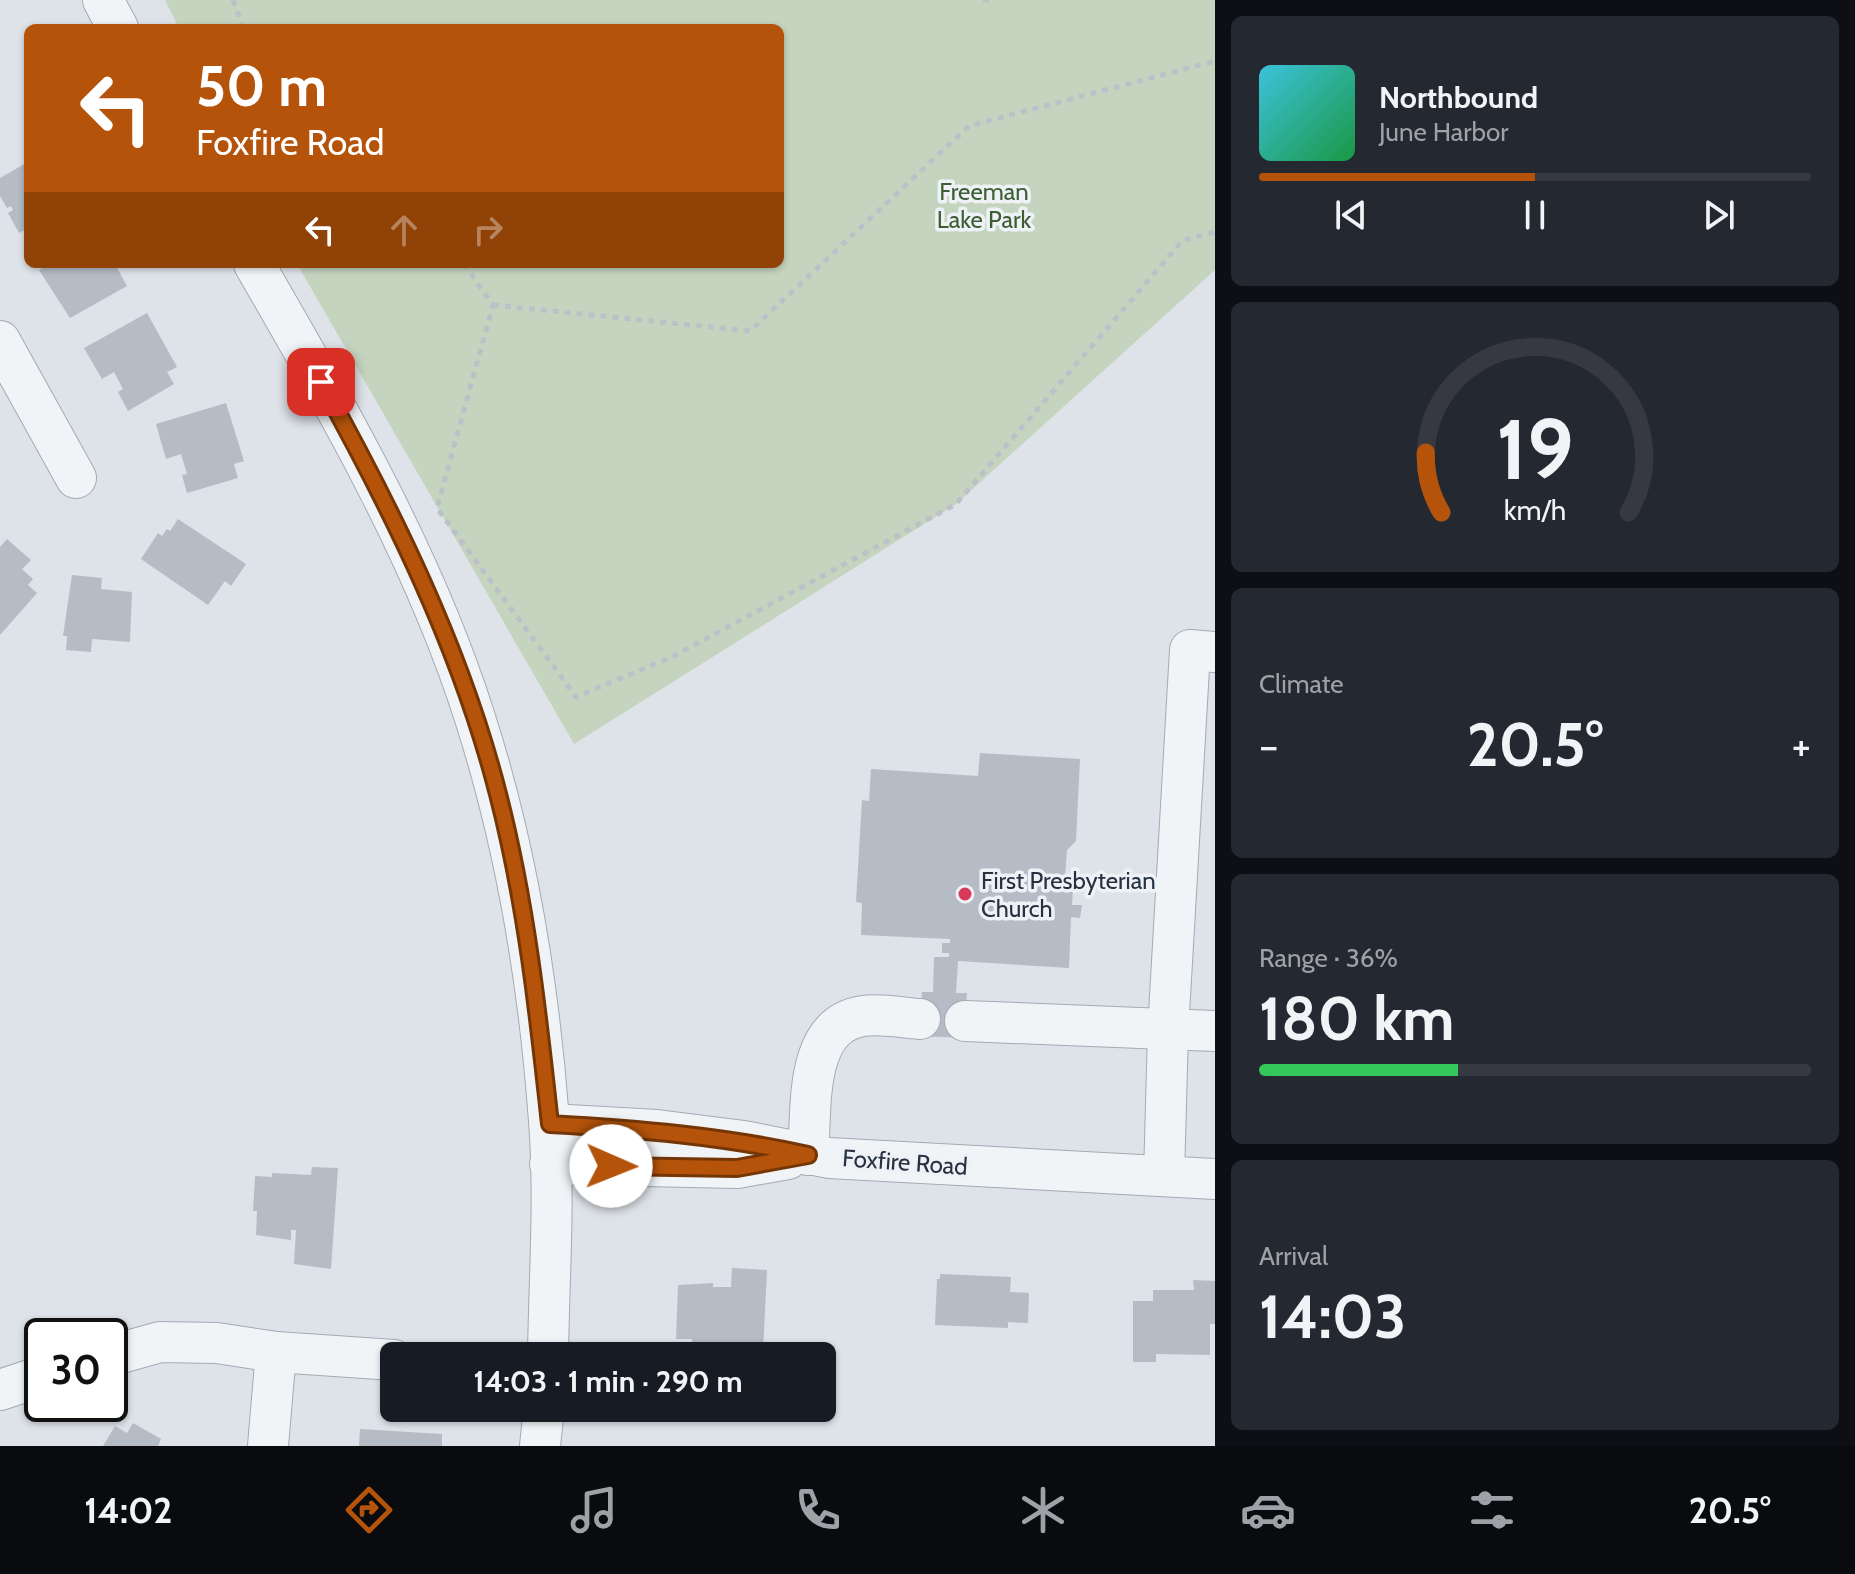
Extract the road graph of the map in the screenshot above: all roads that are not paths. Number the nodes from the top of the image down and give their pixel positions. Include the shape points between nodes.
1 (103, 0) edge
2 (116, 24) edge
3 (256, 268) edge
4 (0, 341) edge
5 (76, 478) dead end
6 (1215, 652) edge
7 (920, 1019) dead end
8 (965, 1021) dead end
9 (1168, 1031) junction
10 (1215, 1031) edge
11 (550, 1124) junction
12 (808, 1155) junction
13 (550, 1164) junction
14 (1164, 1176) junction
15 (1215, 1179) edge
16 (548, 1342) edge
17 (128, 1351) edge
18 (276, 1352) junction
19 (380, 1359) edge
20 (24, 1382) edge
21 (0, 1390) edge
22 (543, 1422) edge
23 (268, 1446) edge
24 (540, 1446) edge

1 - 2 street
3 - 11 street via 392,517 475,716 521,893
4 - 5 street
6 - 9 street via 1190,650
7 - 12 street via 864,1016 841,1023 824,1038 814,1078
8 - 9 street
9 - 10 street
9 - 14 street
11 - 12 street, Foxfire Road via 657,1130
11 - 13 street
12 - 13 street via 737,1168
12 - 14 street, Foxfire Road
13 - 16 street
14 - 15 street, Foxfire Road
17 - 18 street via 160,1342
18 - 19 street
18 - 23 street
20 - 21 street
22 - 24 street

